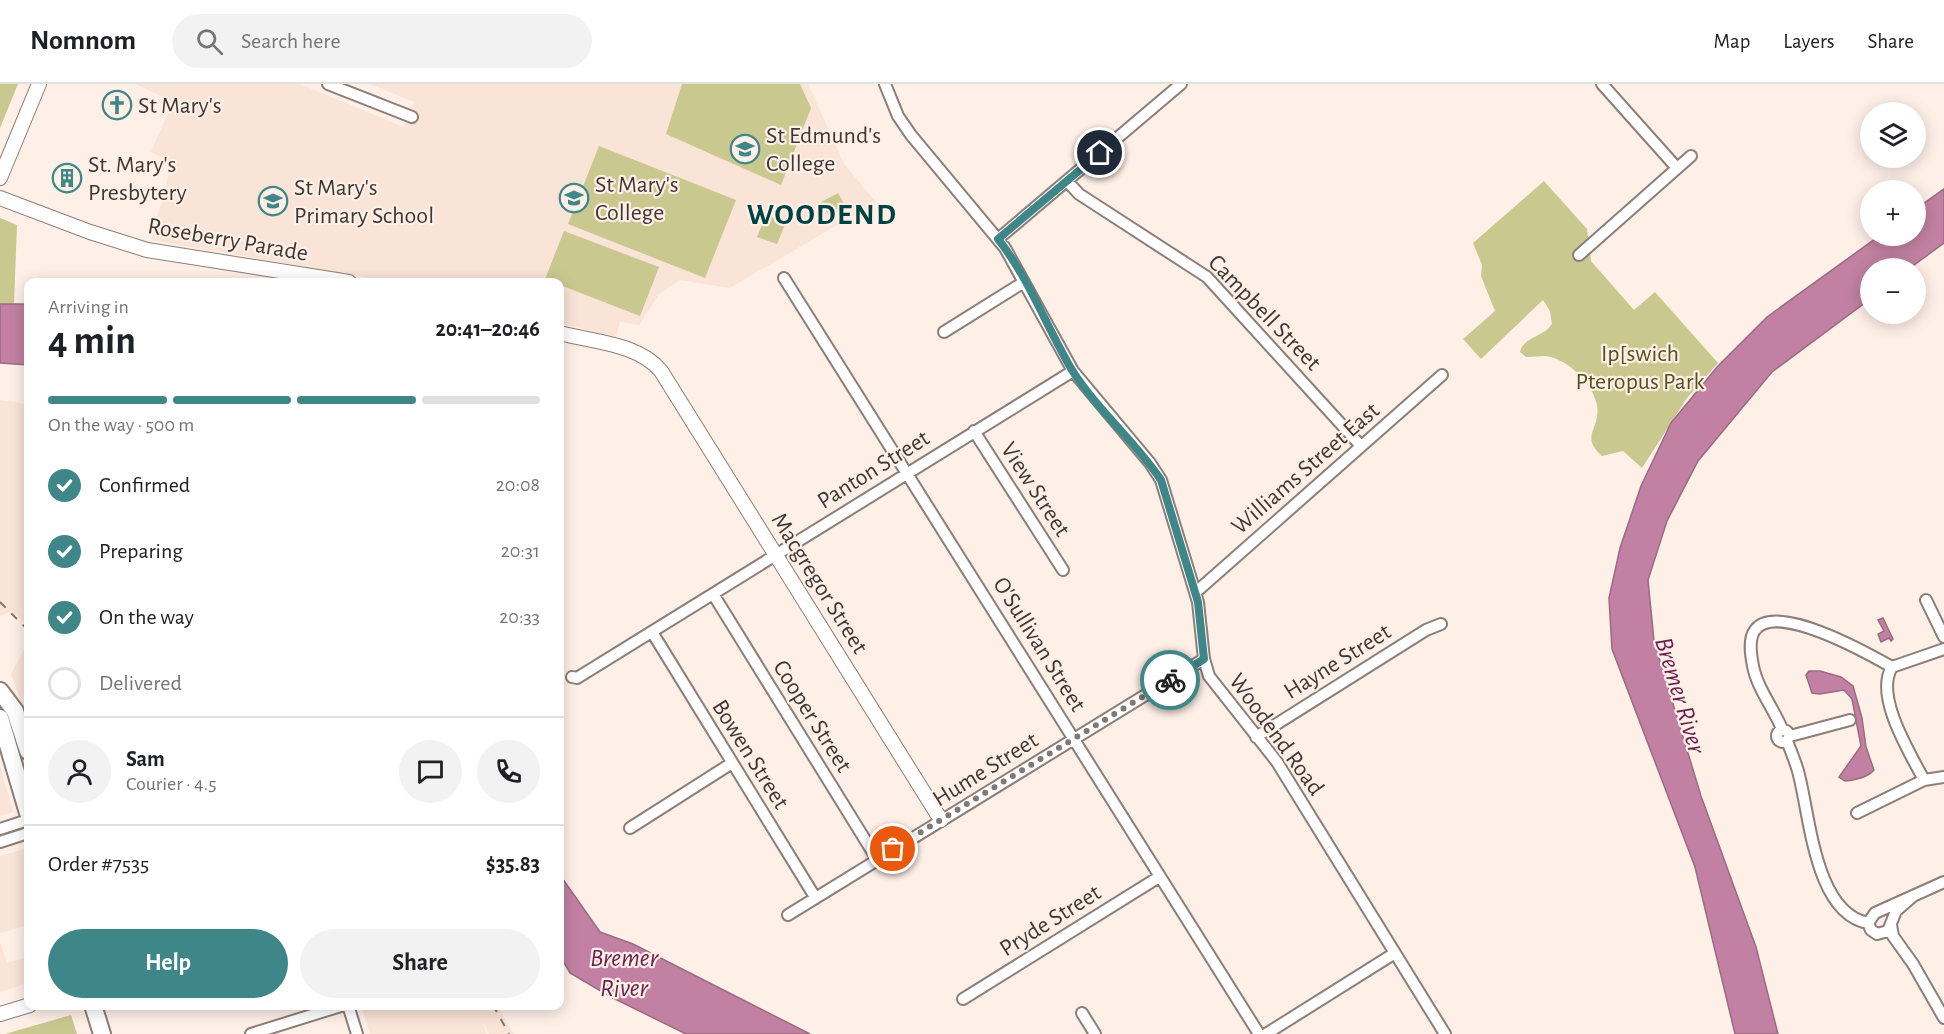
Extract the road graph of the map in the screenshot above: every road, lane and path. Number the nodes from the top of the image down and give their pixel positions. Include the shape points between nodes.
1 (39, 84) edge
2 (328, 84) edge
3 (885, 84) edge
4 (1181, 84) edge
5 (1602, 84) edge
6 (412, 117) dead end
7 (1691, 156) dead end
8 (1677, 168) junction
9 (0, 178) edge
10 (1067, 181) junction
11 (0, 198) edge
12 (998, 239) junction
13 (1579, 255) dead end
14 (324, 278) edge
15 (784, 278) dead end
16 (1024, 282) junction
17 (944, 332) dead end
18 (564, 334) edge
19 (1073, 370) junction
20 (1442, 375) dead end
21 (974, 431) junction
22 (1361, 446) junction
23 (907, 473) junction
24 (776, 555) junction
25 (1063, 570) dead end
26 (1196, 592) junction
27 (713, 594) junction
28 (1926, 600) dead end
29 (1441, 624) dead end
30 (652, 632) junction
31 (1944, 637) edge
32 (1944, 649) edge
33 (1204, 659) junction
34 (1892, 667) junction
35 (572, 677) dead end
36 (0, 691) edge
37 (0, 718) edge
38 (1850, 720) dead end
39 (1786, 736) junction
40 (1256, 737) junction
41 (1075, 738) junction
42 (24, 739) edge
43 (732, 763) junction
44 (1944, 777) edge
45 (1924, 780) junction
46 (24, 799) edge
47 (1857, 813) dead end
48 (941, 820) junction
49 (24, 821) edge
50 (630, 828) dead end
51 (0, 829) edge
52 (24, 834) edge
53 (0, 842) edge
54 (877, 859) junction
55 (1159, 877) junction
56 (1944, 882) edge
57 (815, 897) junction
58 (1912, 897) junction
59 (788, 915) dead end
60 (1871, 918) junction
61 (1891, 923) junction
62 (1881, 934) junction
63 (1902, 949) junction
64 (1395, 953) junction
65 (963, 999) dead end
66 (24, 1007) edge
67 (95, 1010) edge
68 (330, 1010) edge
69 (348, 1010) edge
70 (1082, 1013) dead end
71 (0, 1014) edge
72 (1944, 1018) edge
73 (102, 1034) edge
74 (251, 1034) edge
75 (357, 1034) edge
76 (1095, 1034) edge
77 (1259, 1034) edge
78 (1266, 1034) edge
79 (1446, 1034) edge

1 - 9 street
2 - 6 street
3 - 12 street, Woodend Road via 910,135
4 - 10 street
5 - 8 street
7 - 8 street
8 - 13 street
10 - 12 street
10 - 22 street, Campbell Street via 1079,194 1207,277
11 - 14 street, Roseberry Parade via 147,250
12 - 16 street, Woodend Road
15 - 23 street, O'Sullivan Street
16 - 17 street
16 - 19 street, Woodend Road
18 - 24 street, Macgregor Street via 631,350 661,371
19 - 21 street, Panton Street
19 - 26 street, Woodend Road via 1161,480
20 - 22 street, Williams Street East
21 - 23 street, Panton Street
21 - 25 street, View Street
22 - 26 street, Williams Street East
23 - 24 street, Panton Street
23 - 41 street, O'Sullivan Street
24 - 27 street, Panton Street
24 - 48 street, Macgregor Street
26 - 33 street, Woodend Road
27 - 30 street, Panton Street
27 - 54 street, Cooper Street
28 - 31 street
29 - 40 street, Hayne Street
30 - 35 street, Panton Street via 577,678
30 - 43 street, Bowen Street
32 - 34 street
33 - 40 street, Woodend Road via 1219,692
33 - 41 street, Hume Street
34 - 39 street via 1830,635 1795,625 1762,624 1752,639 1754,670
34 - 45 street via 1888,677 1891,714
36 - 42 main road via 15,711
37 - 46 main road
38 - 39 street
39 - 60 street via 1826,884 1850,915
40 - 64 street, Woodend Road via 1276,762
41 - 48 street, Hume Street
41 - 55 street, O'Sullivan Street
43 - 50 street
43 - 57 street, Bowen Street
44 - 45 street
45 - 47 street
48 - 54 street, Hume Street
49 - 51 street
52 - 53 street
54 - 57 street, Hume Street
55 - 65 street, Pryde Street
55 - 77 street, O'Sullivan Street
56 - 58 street
57 - 59 street, Hume Street
58 - 60 street
58 - 61 street via 1896,911
60 - 61 street via 1886,913
60 - 62 street via 1871,930
61 - 62 street via 1888,931
61 - 63 street via 1893,936
62 - 63 street
63 - 72 street
64 - 78 street
64 - 79 street, Woodend Road
66 - 71 street
67 - 73 main road
68 - 74 street
69 - 75 street
70 - 76 street

